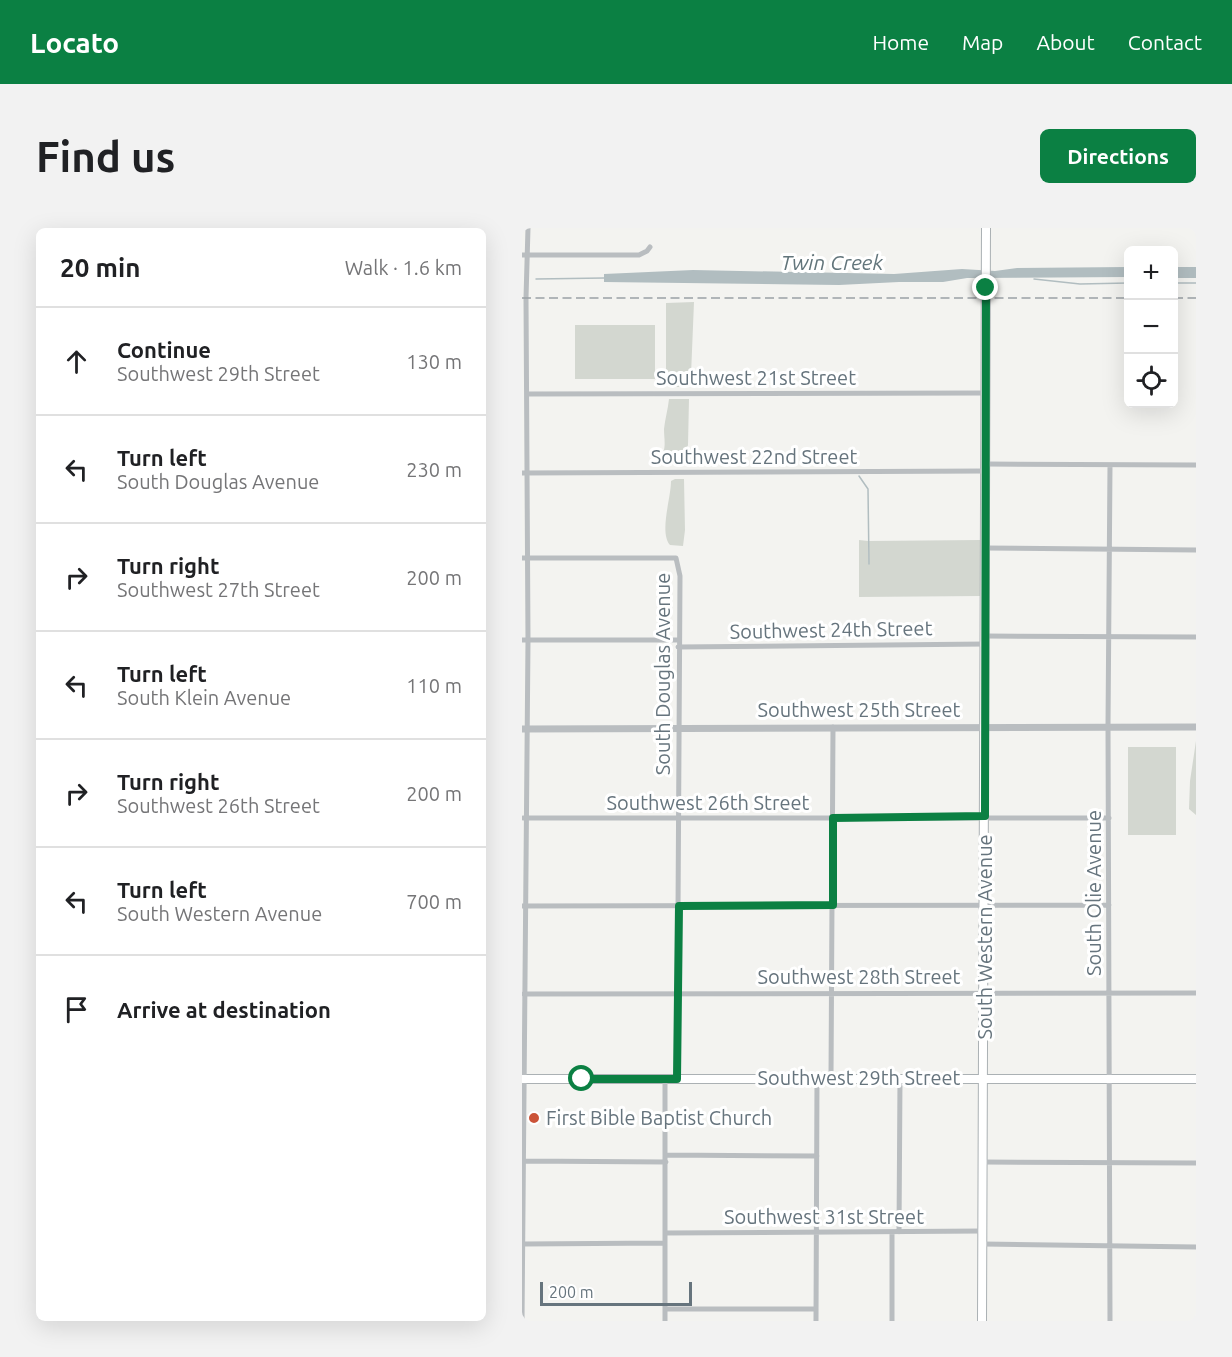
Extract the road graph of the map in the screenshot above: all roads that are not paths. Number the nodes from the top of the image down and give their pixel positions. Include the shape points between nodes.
1 (528, 228) edge
2 (986, 228) edge
3 (650, 247) dead end
4 (525, 255) edge
5 (527, 393) junction
6 (986, 393) junction
7 (1110, 465) junction
8 (1196, 465) edge
9 (986, 468) junction
10 (525, 473) edge
11 (985, 548) junction
12 (1196, 549) edge
13 (1110, 550) junction
14 (525, 558) edge
15 (1109, 637) junction
16 (1196, 637) edge
17 (525, 640) edge
18 (985, 640) junction
19 (678, 644) junction
20 (985, 726) junction
21 (1108, 726) junction
22 (833, 727) junction
23 (1196, 727) edge
24 (678, 728) junction
25 (524, 729) edge
26 (985, 816) junction
27 (524, 818) edge
28 (678, 818) junction
29 (833, 818) junction
30 (1109, 818) junction
31 (985, 904) junction
32 (833, 905) junction
33 (1109, 905) junction
34 (524, 906) edge
35 (679, 906) junction
36 (832, 992) junction
37 (984, 992) junction
38 (1108, 992) junction
39 (677, 993) junction
40 (1196, 993) edge
41 (524, 994) edge
42 (817, 1078) junction
43 (831, 1078) junction
44 (900, 1078) junction
45 (984, 1078) junction
46 (523, 1079) edge
47 (665, 1079) junction
48 (677, 1079) junction
49 (1108, 1079) junction
50 (1196, 1079) edge
51 (665, 1155) junction
52 (817, 1156) junction
53 (523, 1162) edge
54 (666, 1162) junction
55 (984, 1162) junction
56 (1196, 1163) edge
57 (1108, 1164) junction
58 (983, 1231) junction
59 (817, 1232) junction
60 (892, 1232) junction
61 (899, 1232) junction
62 (665, 1233) junction
63 (523, 1234) edge
64 (665, 1243) junction
65 (524, 1244) junction
66 (983, 1244) junction
67 (1108, 1246) junction
68 (1196, 1247) edge
69 (522, 1308) edge
70 (665, 1309) junction
71 (816, 1309) junction
72 (522, 1321) edge
73 (665, 1321) edge
74 (816, 1321) edge
75 (892, 1321) edge
76 (982, 1321) edge
77 (1110, 1321) edge

1 - 4 street
2 - 6 main road, South Western Avenue
3 - 4 street via 639,255
4 - 5 street
5 - 6 street, Southwest 21st Street
5 - 10 street
6 - 9 main road, South Western Avenue
7 - 8 street, Southwest 22nd Street
7 - 9 street, Southwest 22nd Street
7 - 13 street, South Olie Avenue
9 - 10 street, Southwest 22nd Street
9 - 11 main road, South Western Avenue
10 - 14 street
11 - 13 street
11 - 18 main road, South Western Avenue
12 - 13 street
13 - 15 street, South Olie Avenue
14 - 17 street
14 - 19 street, South Douglas Avenue via 676,558 680,576
15 - 16 street, Southwest 24th Street
15 - 18 street, Southwest 24th Street
15 - 21 street, South Olie Avenue
17 - 19 street, Southwest 24th Street
17 - 25 street
18 - 19 street, Southwest 24th Street
18 - 20 main road, South Western Avenue
19 - 24 street, South Douglas Avenue
20 - 21 street, Southwest 25th Street
20 - 22 street, Southwest 25th Street
20 - 26 main road, South Western Avenue
21 - 23 street, Southwest 25th Street
21 - 30 street, South Olie Avenue
22 - 24 street, Southwest 25th Street
22 - 29 street
24 - 25 street, Southwest 25th Street
24 - 28 street, South Douglas Avenue
25 - 27 street
26 - 29 street, Southwest 26th Street
26 - 30 street, Southwest 26th Street
26 - 31 main road, South Western Avenue
27 - 28 street, Southwest 26th Street
27 - 34 street
28 - 29 street, Southwest 26th Street
28 - 35 street, South Douglas Avenue
29 - 32 street
30 - 33 street, South Olie Avenue
31 - 32 street
31 - 33 street
31 - 37 main road, South Western Avenue
32 - 35 street
32 - 36 street
33 - 38 street, South Olie Avenue
34 - 35 street
34 - 41 street
35 - 39 street, South Douglas Avenue
36 - 37 street, Southwest 28th Street
36 - 39 street, Southwest 28th Street
36 - 43 street
37 - 38 street, Southwest 28th Street
37 - 45 main road, South Western Avenue
38 - 40 street, Southwest 28th Street
38 - 49 street, South Olie Avenue
39 - 41 street, Southwest 28th Street
39 - 48 street, South Douglas Avenue
41 - 46 street
42 - 43 main road, Southwest 29th Street
42 - 48 main road, Southwest 29th Street
42 - 52 street
43 - 44 main road, Southwest 29th Street
44 - 45 main road, Southwest 29th Street
44 - 61 street
45 - 49 main road, Southwest 29th Street
45 - 55 main road, South Western Avenue
46 - 47 main road, Southwest 29th Street
46 - 53 street
47 - 48 main road, Southwest 29th Street
47 - 51 street
49 - 50 main road, Southwest 29th Street
49 - 57 street, South Olie Avenue
51 - 52 street
51 - 54 street
52 - 59 street
53 - 54 street
53 - 63 street
54 - 62 street
55 - 57 street
55 - 58 main road, South Western Avenue
56 - 57 street
57 - 67 street, South Olie Avenue
58 - 61 street, Southwest 31st Street
58 - 66 main road, South Western Avenue
59 - 60 street, Southwest 31st Street
59 - 62 street, Southwest 31st Street
59 - 71 street
60 - 61 street, Southwest 31st Street
60 - 75 street
62 - 64 street
63 - 65 street
64 - 65 street
64 - 70 street
65 - 69 street
66 - 67 street
66 - 76 main road, South Western Avenue
67 - 68 street
67 - 77 street, South Olie Avenue
69 - 72 street
70 - 71 street
70 - 73 street
71 - 74 street

